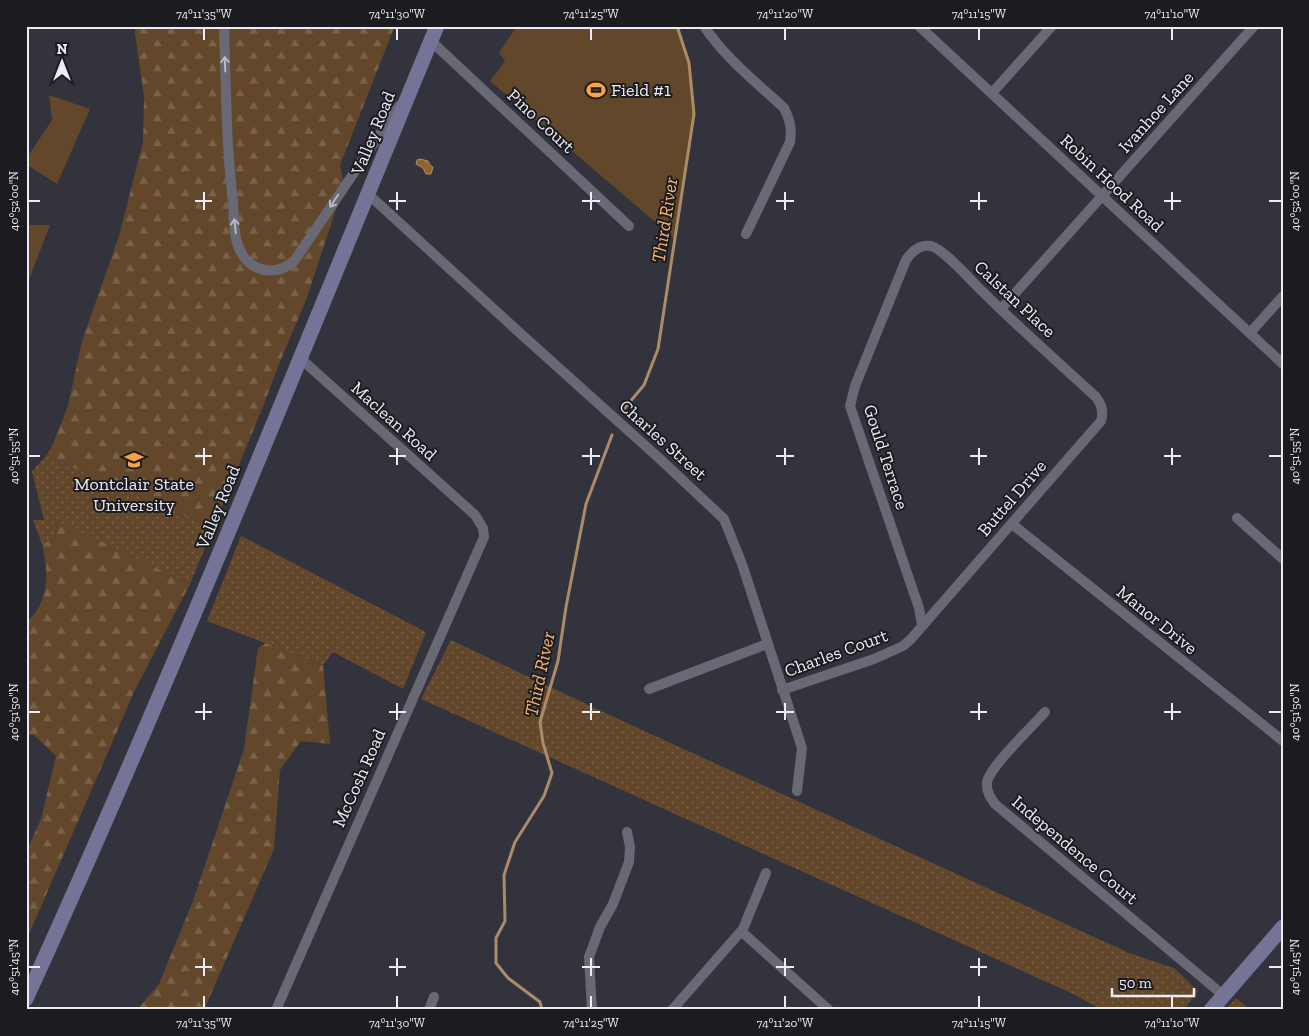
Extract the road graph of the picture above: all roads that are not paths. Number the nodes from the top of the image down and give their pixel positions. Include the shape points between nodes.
1 (224, 26) edge
2 (437, 26) edge
3 (704, 26) edge
4 (919, 26) edge
5 (1052, 26) edge
6 (1254, 26) edge
7 (431, 41) junction
8 (411, 88) junction
9 (992, 93) junction
10 (368, 194) junction
11 (1103, 196) junction
12 (629, 226) dead end
13 (746, 234) dead end
14 (916, 249) joint
15 (1283, 296) edge
16 (1001, 309) junction
17 (1250, 333) junction
18 (300, 358) junction
19 (1283, 364) edge
20 (1087, 389) joint
21 (467, 508) joint
22 (1237, 518) dead end
23 (1012, 524) junction
24 (1283, 559) edge
25 (922, 626) junction
26 (767, 644) junction
27 (649, 689) dead end
28 (782, 690) junction
29 (1046, 712) dead end
30 (1283, 741) edge
31 (797, 791) dead end
32 (627, 832) dead end
33 (766, 873) dead end
34 (1283, 927) edge
35 (742, 931) junction
36 (1224, 995) junction
37 (434, 997) dead end
38 (26, 999) edge
39 (276, 1010) edge
40 (428, 1010) edge
41 (592, 1010) edge
42 (672, 1010) edge
43 (829, 1010) edge
44 (1211, 1010) edge

8 -> 1 street via 295,260 282,270 265,270 247,261 237,242 230,180
2 - 7 main road, Valley Road
3 - 13 street via 726,55 784,108 792,131 790,142
4 - 9 street, Robin Hood Road
5 - 9 street
6 - 11 street, Ivanhoe Lane
7 - 8 main road, Valley Road
7 - 12 street, Pino Court
8 - 10 main road, Valley Road
9 - 11 street, Robin Hood Road
10 - 18 main road, Valley Road
10 - 26 street, Charles Street via 724,519
11 - 16 street, Ivanhoe Lane
11 - 17 street, Robin Hood Road
14 - 16 street, Calstan Place via 931,246 941,251
14 - 25 street, Gould Terrace via 906,260 850,406 919,608
15 - 17 street
16 - 20 street, Calstan Place
17 - 19 street, Robin Hood Road
18 - 21 street, Maclean Road
18 - 38 main road, Valley Road via 154,711
20 - 23 street, Buttel Drive via 1102,406 1101,421
21 - 39 street, McCosh Road via 480,521 484,536
22 - 24 street
23 - 25 street, Buttel Drive
23 - 30 street, Manor Drive
25 - 28 street, Charles Court via 903,646
26 - 27 street, Charles Court
26 - 28 street, Charles Street
28 - 31 street, Charles Street via 802,748
29 - 36 street, Independence Court via 995,766 987,782 995,804
32 - 41 street via 629,862 589,957
33 - 35 street
34 - 36 main road
35 - 42 street
35 - 43 street
36 - 44 main road
37 - 40 street

